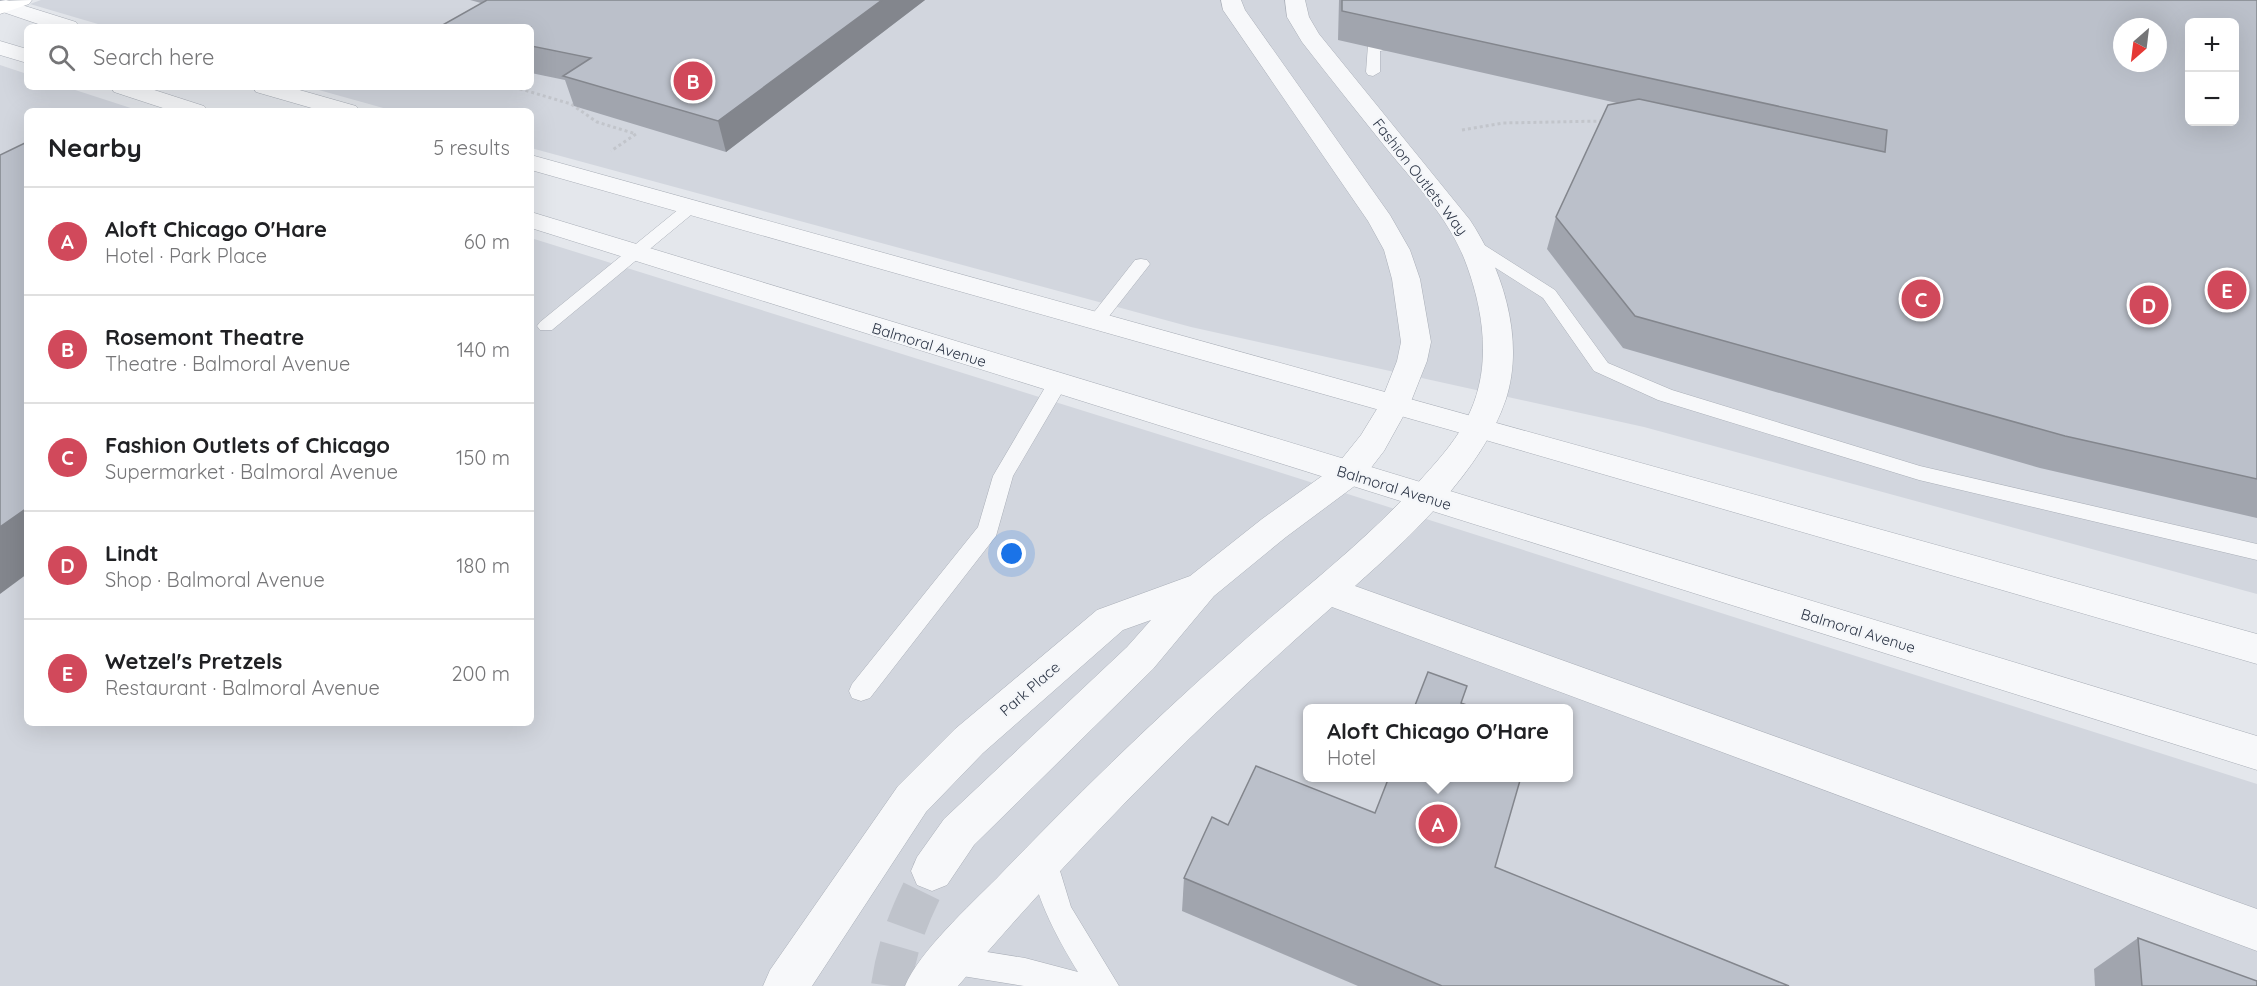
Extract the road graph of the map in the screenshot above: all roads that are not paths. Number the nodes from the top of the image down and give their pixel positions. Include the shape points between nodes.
1 (1231, 0) edge
2 (1295, 0) edge
3 (9, 5) edge
4 (60, 24) edge
5 (1375, 32) edge
6 (0, 48) edge
7 (24, 55) edge
8 (1373, 72) dead end
9 (131, 90) edge
10 (280, 90) edge
11 (187, 108) edge
12 (338, 108) edge
13 (534, 163) edge
14 (692, 207) junction
15 (534, 221) edge
16 (1472, 244) junction
17 (635, 254) junction
18 (1142, 264) dead end
19 (1097, 320) junction
20 (546, 326) dead end
21 (1057, 384) junction
22 (1395, 404) junction
23 (1479, 427) junction
24 (1348, 474) junction
25 (1425, 497) junction
26 (2257, 552) edge
27 (1202, 586) junction
28 (1326, 590) junction
29 (2257, 649) edge
30 (861, 691) dead end
31 (2257, 753) edge
32 (1044, 857) junction
33 (932, 871) tunnel mouth
34 (2257, 930) edge
35 (939, 973) edge
36 (786, 986) edge
37 (1076, 986) edge
38 (1105, 986) edge

1 - 22 street via 1234,10 1381,221 1397,250 1416,342
2 - 16 street, Fashion Outlets Way via 1298,17 1310,37 1451,211
3 - 4 street
5 - 8 lane via 1417,40 1373,48
6 - 7 street
9 - 11 street
10 - 12 street
13 - 14 street
14 - 17 lane
14 - 19 street
15 - 17 street, Balmoral Avenue
16 - 23 street, Fashion Outlets Way via 1493,310 1498,351 1496,384
16 - 26 lane via 1549,294 1601,367 1665,395 1919,473
17 - 20 lane
17 - 21 street, Balmoral Avenue
18 - 19 lane
19 - 22 street
21 - 24 street, Balmoral Avenue
21 - 30 lane via 1003,476 988,530
22 - 23 street
22 - 24 street
23 - 25 street, Fashion Outlets Way
23 - 29 street
24 - 25 street, Balmoral Avenue
24 - 27 street, Park Place
25 - 28 street via 1366,557
25 - 31 street, Balmoral Avenue
27 - 33 street via 1140,658 959,831
27 - 36 street, Park Place via 1110,620 969,741 912,799
28 - 32 street via 1241,665
28 - 34 street
32 - 35 street
32 - 38 lane via 1058,912
35 - 37 lane via 1025,972

